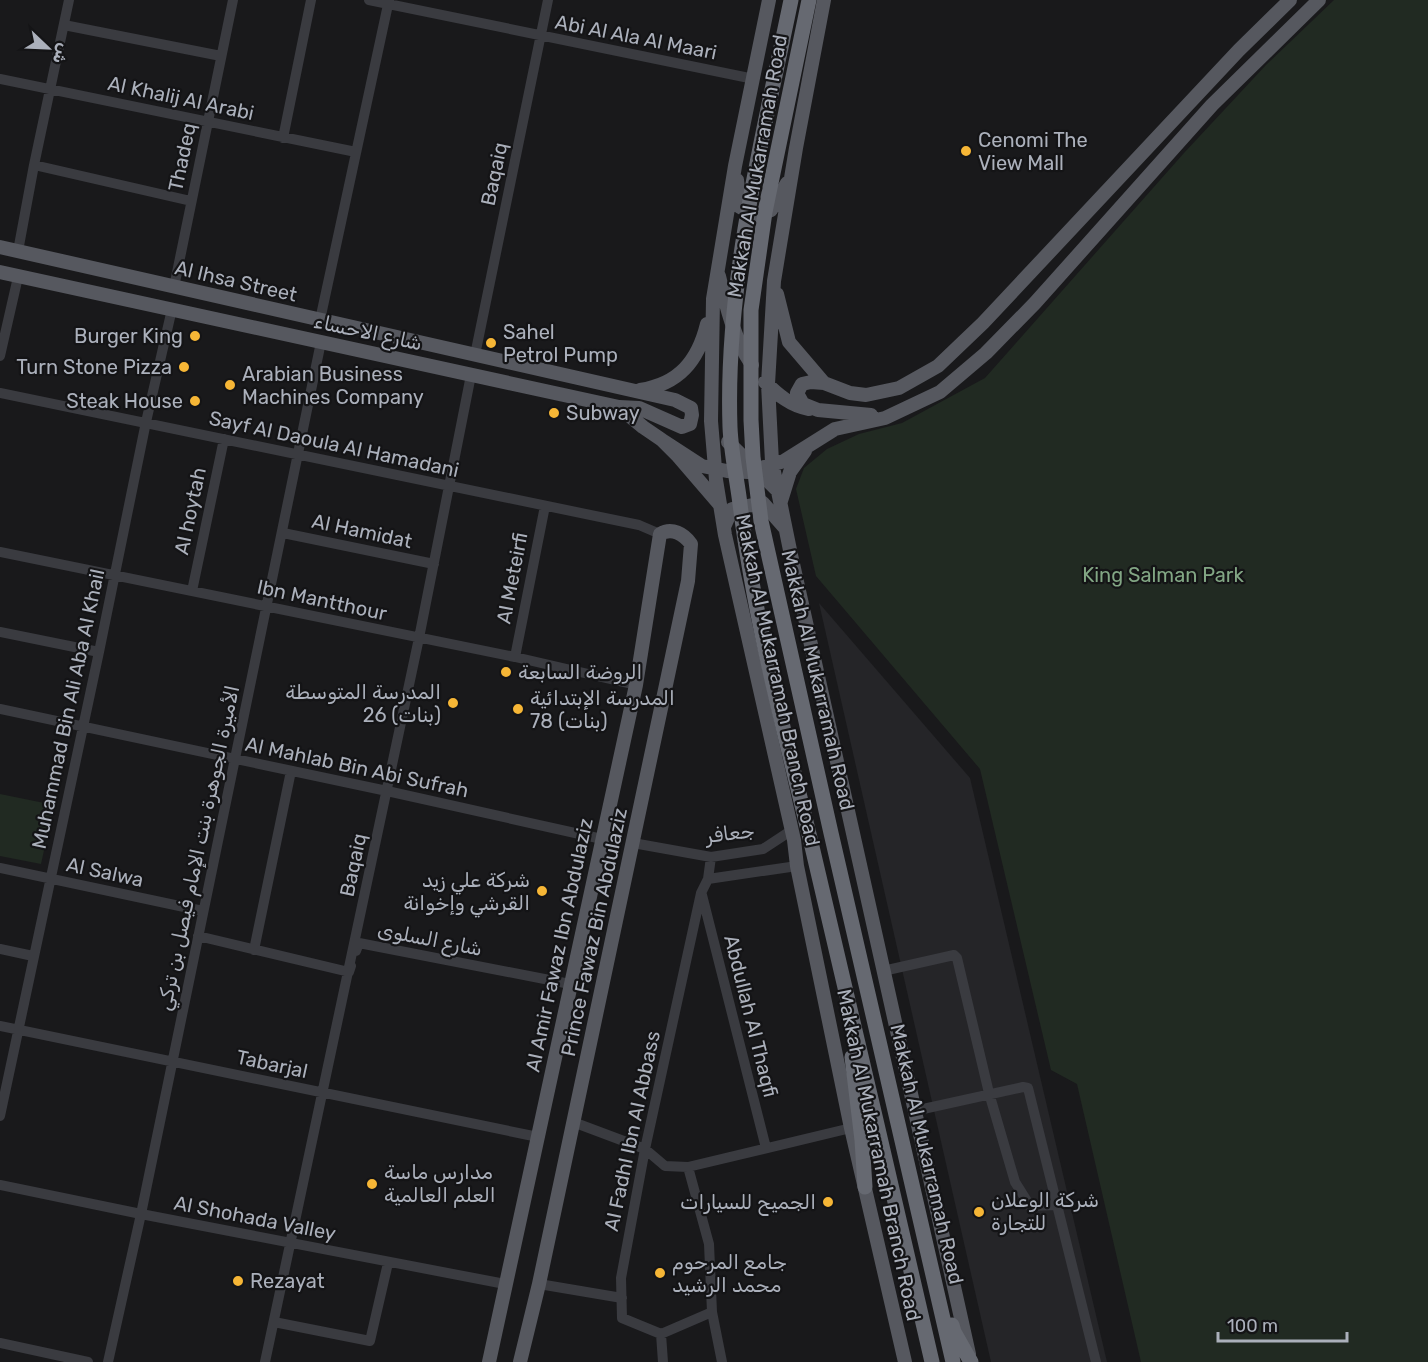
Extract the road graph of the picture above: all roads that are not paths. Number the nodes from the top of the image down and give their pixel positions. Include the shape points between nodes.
1 (69, 0) edge
2 (233, 0) edge
3 (311, 0) edge
4 (369, 0) edge
5 (548, 0) edge
6 (770, 0) edge
7 (791, 0) edge
8 (809, 0) edge
9 (824, 0) edge
10 (1290, 0) edge
11 (1319, 0) edge
12 (388, 2) edge
13 (64, 25) junction
14 (541, 36) junction
15 (221, 56) junction
16 (754, 79) junction
17 (0, 80) edge
18 (50, 89) junction
19 (208, 122) junction
20 (283, 138) junction
21 (356, 152) junction
22 (34, 165) junction
23 (735, 166) junction
24 (1123, 173) junction
25 (792, 174) junction
26 (1138, 188) junction
27 (191, 201) junction
28 (0, 247) edge
29 (18, 251) junction
30 (718, 268) junction
31 (0, 272) edge
32 (18, 277) junction
33 (774, 281) junction
34 (174, 286) junction
35 (712, 299) junction
36 (172, 309) junction
37 (320, 320) junction
38 (321, 342) junction
39 (475, 355) junction
40 (0, 356) edge
41 (471, 375) junction
42 (824, 383) junction
43 (768, 384) junction
44 (633, 391) junction
45 (0, 393) edge
46 (619, 407) junction
47 (691, 408) junction
48 (818, 410) junction
49 (896, 413) junction
50 (711, 421) junction
51 (146, 422) junction
52 (224, 439) junction
53 (662, 440) junction
54 (808, 447) junction
55 (298, 454) junction
56 (772, 464) junction
57 (715, 468) junction
58 (755, 470) junction
59 (448, 486) junction
60 (779, 497) junction
61 (545, 506) junction
62 (720, 506) junction
63 (724, 528) junction
64 (786, 529) junction
65 (283, 533) junction
66 (660, 534) junction
67 (0, 552) edge
68 (434, 564) junction
69 (114, 576) junction
70 (192, 591) junction
71 (267, 606) junction
72 (0, 632) edge
73 (419, 638) junction
74 (99, 652) junction
75 (515, 657) junction
76 (636, 685) junction
77 (0, 709) edge
78 (83, 727) junction
79 (234, 759) junction
80 (291, 771) junction
81 (387, 791) junction
82 (792, 830) junction
83 (602, 839) junction
84 (633, 843) junction
85 (711, 857) junction
86 (797, 866) junction
87 (0, 868) edge
88 (51, 879) junction
89 (708, 879) junction
90 (701, 893) junction
91 (203, 911) junction
92 (198, 936) junction
93 (0, 949) edge
94 (254, 950) junction
95 (33, 956) junction
96 (841, 971) junction
97 (883, 971) junction
98 (349, 972) junction
99 (570, 984) junction
100 (0, 1026) edge
101 (19, 1030) junction
102 (172, 1062) junction
103 (322, 1093) junction
104 (989, 1093) junction
105 (1, 1111) edge
106 (914, 1111) junction
107 (573, 1122) junction
108 (851, 1128) junction
109 (538, 1137) junction
110 (903, 1140) junction
111 (766, 1148) junction
112 (645, 1149) junction
113 (688, 1167) junction
114 (0, 1185) edge
115 (865, 1187) junction
116 (1056, 1206) junction
117 (141, 1214) junction
118 (291, 1244) junction
119 (388, 1263) junction
120 (505, 1284) junction
121 (539, 1284) junction
122 (622, 1298) junction
123 (712, 1312) junction
124 (274, 1322) junction
125 (660, 1334) junction
126 (0, 1343) edge
127 (88, 1362) edge
128 (108, 1362) edge
129 (265, 1362) edge
130 (489, 1362) edge
131 (520, 1362) edge
132 (663, 1362) edge
133 (722, 1362) edge
134 (905, 1362) edge
135 (932, 1362) edge
136 (953, 1362) edge
137 (971, 1362) edge
138 (1096, 1362) edge

1 - 13 street
2 - 15 street, Thadeq
3 - 20 street
4 - 12 street, Abi Al Ala Al Maari
5 - 14 street, Baqaiq
6 - 16 main road, Makkah Al Mukarramah Branch Road
7 - 96 highway, Makkah Al Mukarramah Road via 735,286 730,430 770,679
8 - 110 highway, Makkah Al Mukarramah Road via 765,212 753,299 753,457 761,521
9 - 25 main road, Makkah Al Mukarramah Branch Road
10 - 24 main road
11 - 26 main road via 1212,105
12 - 14 street, Abi Al Ala Al Maari
12 - 21 street
13 - 15 street
13 - 18 street
14 - 16 street, Abi Al Ala Al Maari
14 - 39 street, Baqaiq
15 - 19 street, Thadeq
16 - 23 main road, Makkah Al Mukarramah Branch Road
17 - 18 street, Al Khalij Al Arabi
18 - 19 street, Al Khalij Al Arabi
18 - 22 street
19 - 20 street, Al Khalij Al Arabi
19 - 27 street, Thadeq
20 - 21 street, Al Khalij Al Arabi
21 - 37 street
22 - 27 street
22 - 29 street
23 - 25 main road via 740,207 756,215 771,210
23 - 30 main road, Makkah Al Mukarramah Branch Road
24 - 26 main road
24 - 42 main road via 938,366 899,388 866,395
25 - 33 main road, Makkah Al Mukarramah Branch Road
26 - 49 main road via 986,353 940,392
27 - 34 street, Thadeq
28 - 29 main road, Al Ihsa Street
29 - 34 main road, Al Ihsa Street
30 - 35 main road, Makkah Al Mukarramah Branch Road
30 - 43 main road via 738,340
31 - 32 main road, شارع الاحساء
32 - 36 main road, شارع الاحساء
32 - 40 street
33 - 42 main road via 789,342
33 - 43 main road, Makkah Al Mukarramah Branch Road
34 - 37 main road, Al Ihsa Street
35 - 44 main road via 704,337 694,359 673,379
35 - 50 main road, Makkah Al Mukarramah Branch Road
36 - 38 main road, شارع الاحساء
36 - 51 street, Muhammad Bin Ali Aba Al Khail
37 - 39 main road, Al Ihsa Street
38 - 41 main road, شارع الاحساء
38 - 55 street, الأميرة الجوهرة بنت الإمام فيصل بن تركي
39 - 44 main road, Al Ihsa Street
41 - 46 main road, شارع الاحساء
41 - 59 street, Baqaiq
42 - 48 main road via 802,384 797,393 803,404
43 - 48 main road via 798,407
43 - 56 main road, Makkah Al Mukarramah Branch Road
44 - 47 main road, Al Ihsa Street via 675,400
45 - 51 street, Sayf Al Daoula Al Hamadani
46 - 47 main road, شارع الاحساء via 639,408 682,427 690,424
46 - 53 main road
47 - 50 main road
48 - 49 main road via 875,416
49 - 54 main road via 835,429
50 - 57 main road, Makkah Al Mukarramah Branch Road
50 - 58 main road
51 - 52 street, Sayf Al Daoula Al Hamadani
51 - 69 street, Muhammad Bin Ali Aba Al Khail
52 - 55 street, Sayf Al Daoula Al Hamadani
52 - 70 street, Al hoytah
53 - 57 main road via 702,466
53 - 62 main road
54 - 56 main road
54 - 60 main road via 790,472
55 - 59 street, Sayf Al Daoula Al Hamadani
55 - 65 street, الأميرة الجوهرة بنت الإمام فيصل بن تركي
56 - 58 main road
56 - 60 main road, Makkah Al Mukarramah Branch Road
57 - 58 main road
57 - 62 main road, Makkah Al Mukarramah Branch Road
58 - 60 main road
59 - 61 street, Sayf Al Daoula Al Hamadani
59 - 68 street, Baqaiq
60 - 64 main road, Makkah Al Mukarramah Branch Road
61 - 66 street, Sayf Al Daoula Al Hamadani via 639,525
61 - 75 street, Al Meteirfi
62 - 63 main road, Makkah Al Mukarramah Branch Road
63 - 64 main road via 732,509 764,503
63 - 82 main road, Makkah Al Mukarramah Branch Road
64 - 97 main road, Makkah Al Mukarramah Branch Road
65 - 68 street, Al Hamidat
65 - 71 street, الأميرة الجوهرة بنت الإمام فيصل بن تركي
66 - 76 main road, Al Amir Fawaz Ibn Abdulaziz
66 - 84 main road, Prince Fawaz Bin Abdulaziz via 672,531 692,544 688,581
67 - 69 street, Ibn Mantthour
68 - 73 street, Baqaiq
69 - 70 street, Ibn Mantthour
69 - 74 street, Muhammad Bin Ali Aba Al Khail
70 - 71 street, Ibn Mantthour
71 - 73 street, Ibn Mantthour
71 - 79 street, الأميرة الجوهرة بنت الإمام فيصل بن تركي
72 - 74 street
73 - 75 street, Ibn Mantthour
73 - 81 street, Baqaiq
74 - 78 street, Muhammad Bin Ali Aba Al Khail
75 - 76 street, Ibn Mantthour
76 - 83 main road, Al Amir Fawaz Ibn Abdulaziz
77 - 78 street, Al Mahlab Bin Abi Sufrah
78 - 79 street, Al Mahlab Bin Abi Sufrah
78 - 88 street, Muhammad Bin Ali Aba Al Khail
79 - 80 street, Al Mahlab Bin Abi Sufrah
79 - 91 street, الأميرة الجوهرة بنت الإمام فيصل بن تركي
80 - 81 street, Al Mahlab Bin Abi Sufrah
80 - 94 street
81 - 83 street, Al Mahlab Bin Abi Sufrah
81 - 98 street, Baqaiq
82 - 85 street, جعافر via 763,849
82 - 86 main road, Makkah Al Mukarramah Branch Road
83 - 99 main road, Al Amir Fawaz Ibn Abdulaziz
84 - 85 street, جعافر
84 - 107 main road, Prince Fawaz Bin Abdulaziz
85 - 89 street, Al Fadhl Ibn Al Abbass
86 - 89 street
86 - 108 main road, Makkah Al Mukarramah Branch Road
87 - 88 street, Al Salwa
88 - 91 street, Al Salwa
88 - 95 street, Muhammad Bin Ali Aba Al Khail
89 - 90 street, Al Fadhl Ibn Al Abbass
90 - 111 street, Abdullah Al Thaqfi
90 - 112 street, Al Fadhl Ibn Al Abbass
91 - 92 street, الأميرة الجوهرة بنت الإمام فيصل بن تركي
92 - 94 street
92 - 102 street, الأميرة الجوهرة بنت الإمام فيصل بن تركي
93 - 95 street
94 - 98 street
95 - 101 street, Muhammad Bin Ali Aba Al Khail
96 - 115 highway
96 - 135 highway, Makkah Al Mukarramah Road
97 - 104 street via 957,958
97 - 106 main road, Makkah Al Mukarramah Branch Road
98 - 99 street, شارع السلوى via 358,943
98 - 103 street, Baqaiq
99 - 109 main road, Al Amir Fawaz Ibn Abdulaziz
100 - 101 street, Tabarjal
101 - 102 street, Tabarjal
101 - 105 street, Muhammad Bin Ali Aba Al Khail
102 - 103 street, Tabarjal
102 - 117 street, الأميرة الجوهرة بنت الإمام فيصل بن تركي
103 - 109 street, Tabarjal
103 - 118 street, Baqaiq
104 - 106 street
104 - 116 street via 1015,1182 1030,1206
104 - 116 street via 1028,1088
106 - 137 main road, Makkah Al Mukarramah Branch Road
107 - 112 street
107 - 121 main road, Prince Fawaz Bin Abdulaziz
108 - 111 street
108 - 115 main road, Makkah Al Mukarramah Branch Road
109 - 120 main road, Al Amir Fawaz Ibn Abdulaziz
110 - 136 highway, Makkah Al Mukarramah Road
110 - 137 highway via 954,1332
111 - 113 street
112 - 113 street via 665,1166
112 - 122 street, Al Fadhl Ibn Al Abbass via 621,1278
113 - 123 street via 709,1244
114 - 117 street, Al Shohada Valley
115 - 134 main road, Makkah Al Mukarramah Branch Road
116 - 138 street
117 - 118 street, Al Shohada Valley
117 - 128 street, الأميرة الجوهرة بنت الإمام فيصل بن تركي
118 - 119 street, Al Shohada Valley
118 - 124 street, Baqaiq
119 - 120 street, Al Shohada Valley
119 - 124 street via 370,1341
120 - 130 main road, Al Amir Fawaz Ibn Abdulaziz
121 - 122 street
121 - 131 main road, Prince Fawaz Bin Abdulaziz
122 - 125 street, Al Fadhl Ibn Al Abbass via 622,1318
123 - 125 street
123 - 133 street
124 - 129 street, Baqaiq
125 - 132 street
126 - 127 street

